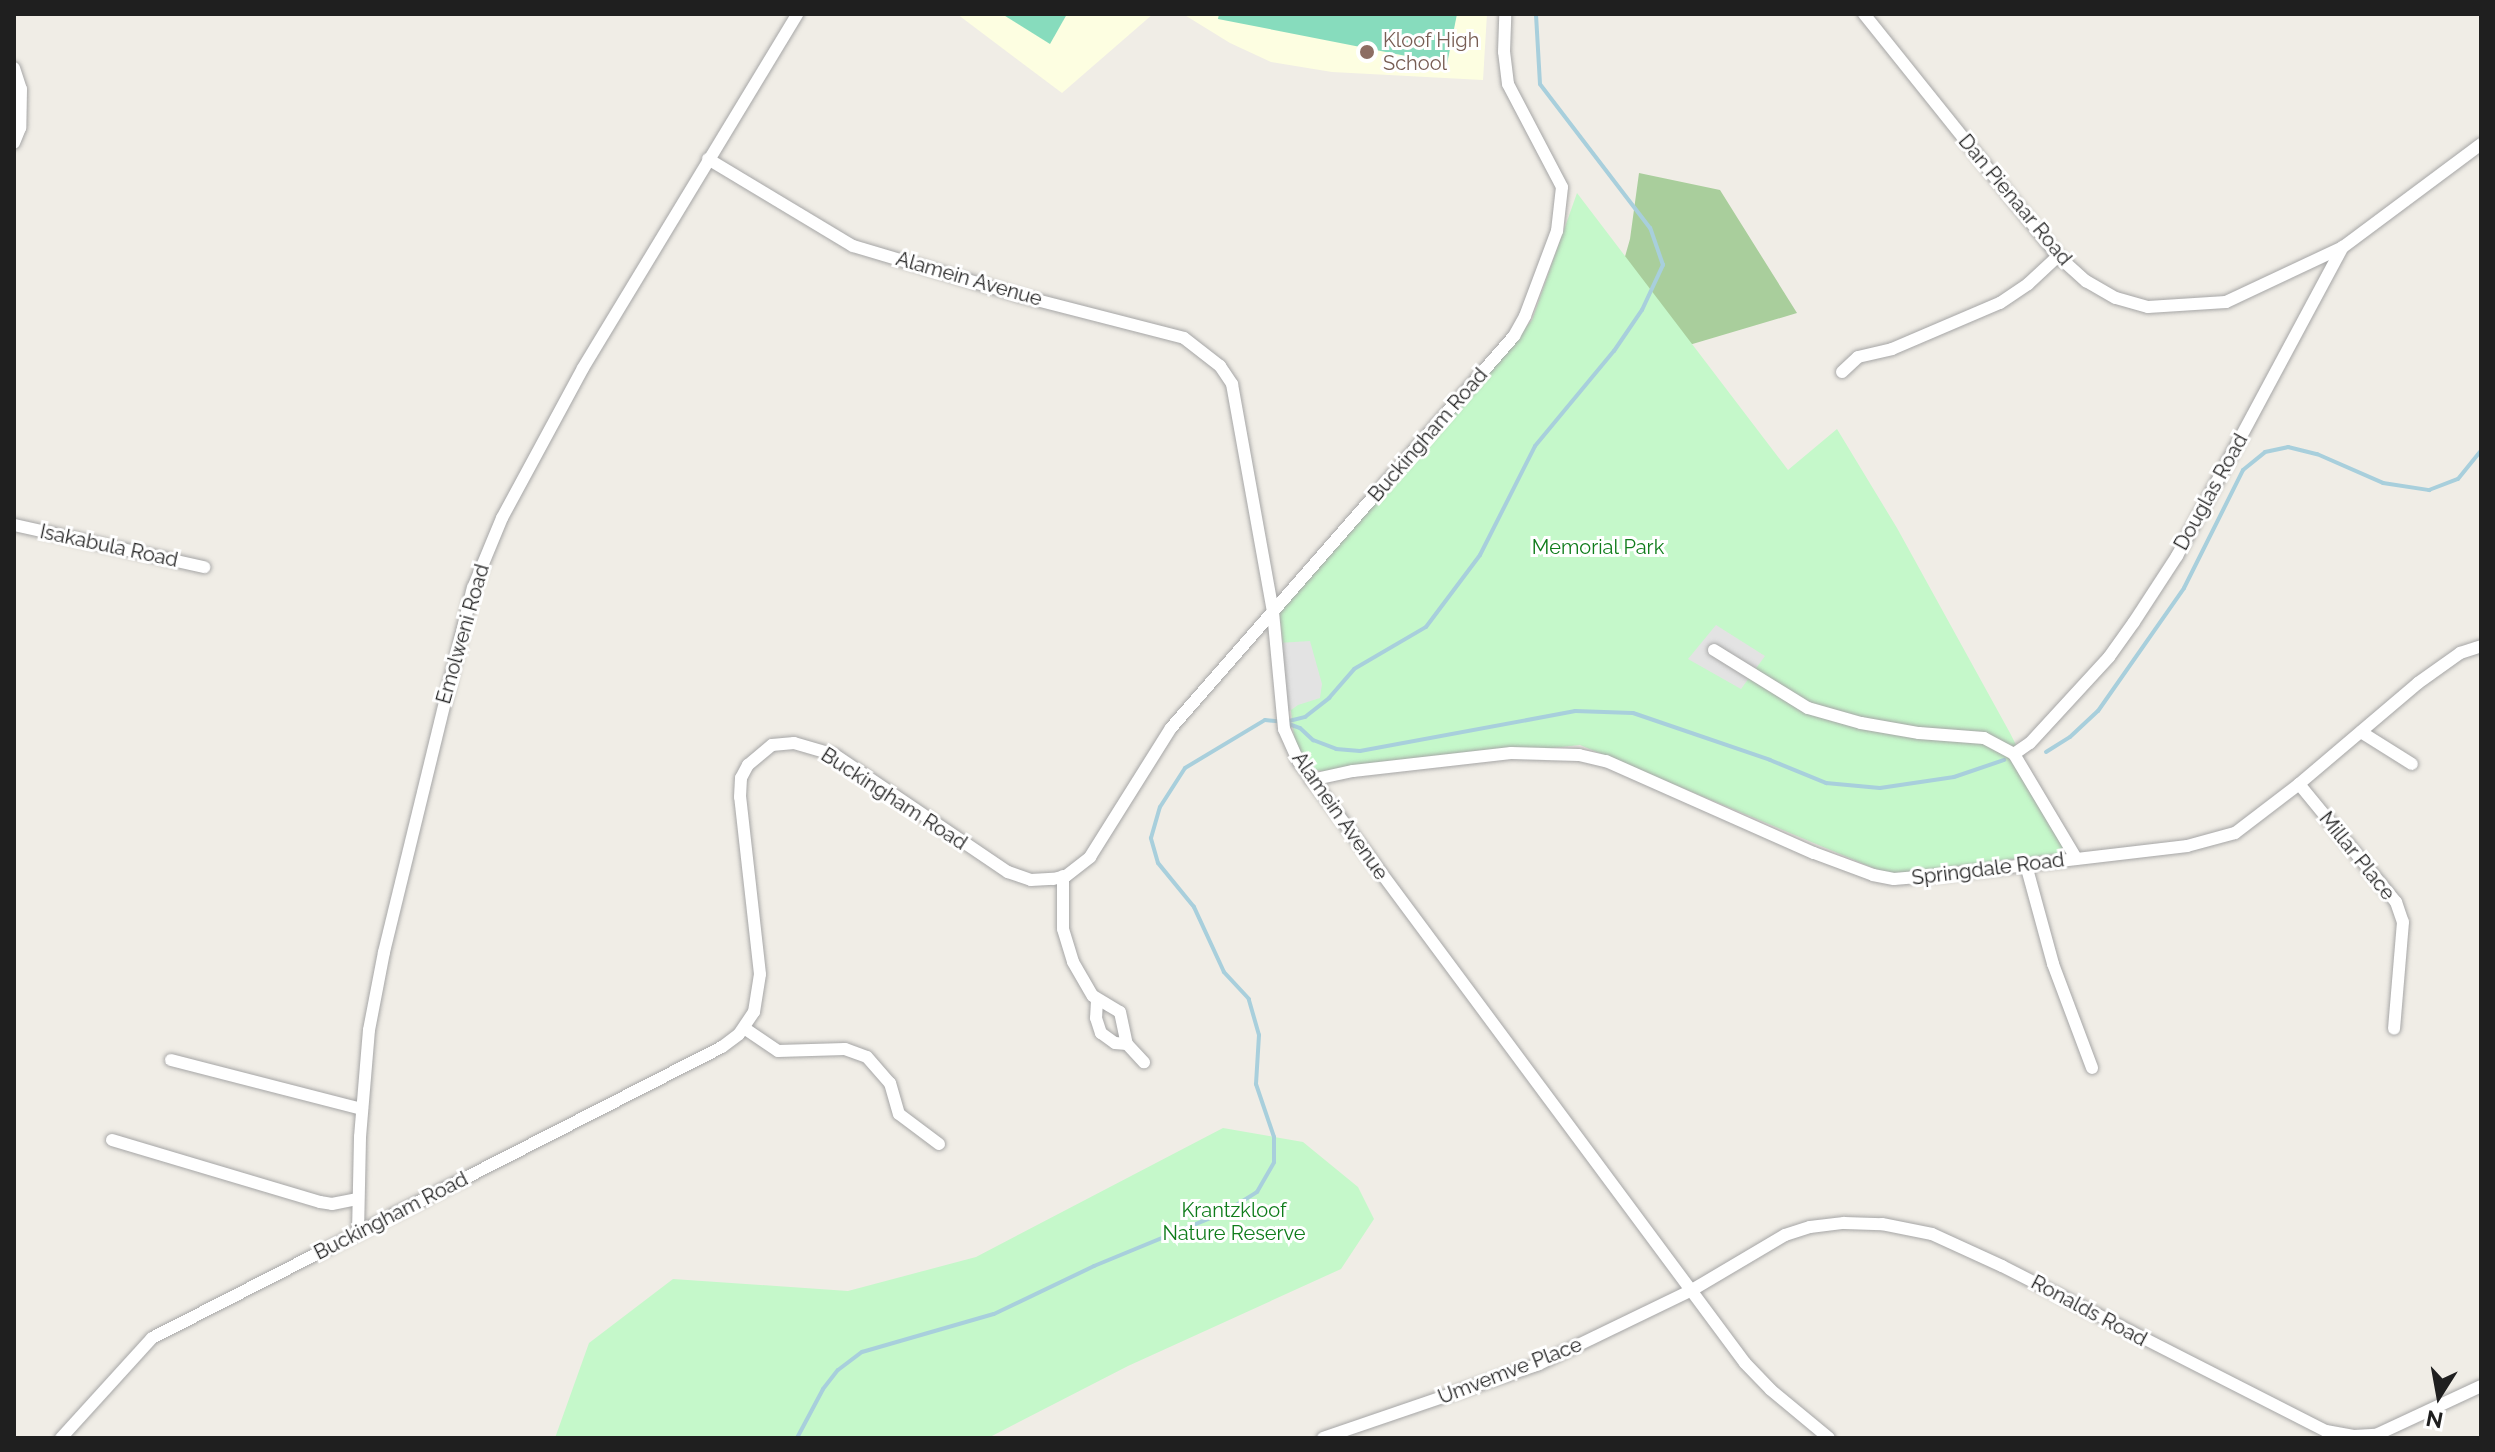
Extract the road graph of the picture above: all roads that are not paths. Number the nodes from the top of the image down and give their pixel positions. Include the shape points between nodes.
1 (797, 14) edge
2 (1505, 14) edge
3 (1864, 14) edge
4 (14, 68) edge
5 (14, 143) edge
6 (2481, 144) edge
7 (708, 159) junction
8 (2343, 247) junction
9 (2058, 256) junction
10 (1842, 372) dead end
11 (14, 525) edge
12 (204, 567) dead end
13 (1273, 612) junction
14 (2481, 646) edge
15 (1714, 650) dead end
16 (2361, 732) junction
17 (2014, 754) junction
18 (2412, 764) dead end
19 (1311, 780) junction
20 (2299, 784) junction
21 (2076, 858) junction
22 (2026, 865) junction
23 (1063, 876) junction
24 (1097, 1000) junction
25 (744, 1028) junction
26 (2394, 1029) dead end
27 (1127, 1044) junction
28 (171, 1060) dead end
29 (1144, 1062) dead end
30 (2092, 1068) dead end
31 (362, 1109) junction
32 (112, 1140) dead end
33 (939, 1144) dead end
34 (357, 1199) junction
35 (358, 1233) junction
36 (1692, 1290) junction
37 (2481, 1386) edge
38 (2397, 1428) junction
39 (2354, 1437) edge
40 (61, 1438) edge
41 (1323, 1438) edge
42 (1829, 1438) edge
43 (2407, 1438) edge

1 - 7 street, Emolweni Road
2 - 13 street, Buckingham Road via 1508,84 1562,187 1557,231 1533,300 1514,336
3 - 9 street, Dan Pienaar Road
4 - 5 street via 21,89 20,128
6 - 8 street, Douglas Road
7 - 13 street, Alamein Avenue via 853,246 1155,329 1202,350 1232,384
7 - 31 street, Emolweni Road via 576,380 502,518 473,588 384,952 369,1030
8 - 9 street, Dan Pienaar Road via 2226,302 2185,308 2148,307 2116,298
8 - 17 street, Douglas Road via 2177,556 2109,657
9 - 10 street via 2000,303 1892,349 1858,357
11 - 12 street, Isakabula Road
13 - 19 street, Alamein Avenue via 1283,723
13 - 23 street, Buckingham Road via 1158,746 1090,857
14 - 16 street, Springdale Road via 2439,667
15 - 17 street via 1808,708 1875,726 1984,738
16 - 18 street
16 - 20 street, Springdale Road
17 - 21 street
19 - 22 street, Springdale Road via 1511,753 1579,755 1606,761 1883,878
19 - 36 street, Alamein Avenue
20 - 21 street, Springdale Road via 2223,838
20 - 26 street, Millar Place via 2396,902 2403,922
21 - 22 street, Springdale Road
22 - 30 street via 2053,964
23 - 24 street via 1066,943
23 - 25 street, Buckingham Road via 1039,880 1008,872 835,755 794,743 772,745 741,778 760,974 754,1012
24 - 27 street via 1120,1012
24 - 27 street via 1101,1033
25 - 33 street via 778,1051 845,1049 867,1057 890,1083 899,1114
25 - 35 street, Buckingham Road via 722,1047
27 - 29 street
28 - 31 street
31 - 34 street, Emolweni Road
32 - 34 street via 320,1202
34 - 35 street, Emolweni Road
35 - 40 street, Buckingham Road via 146,1342
36 - 39 street, Ronalds Road via 1785,1235 1810,1227 1882,1224 1932,1234 2273,1406 2326,1431
36 - 41 street, Umvemve Place via 1539,1364
36 - 42 street, Alamein Avenue via 1745,1363
37 - 38 street, Ronalds Road
38 - 39 street, Ronalds Road
38 - 43 street

